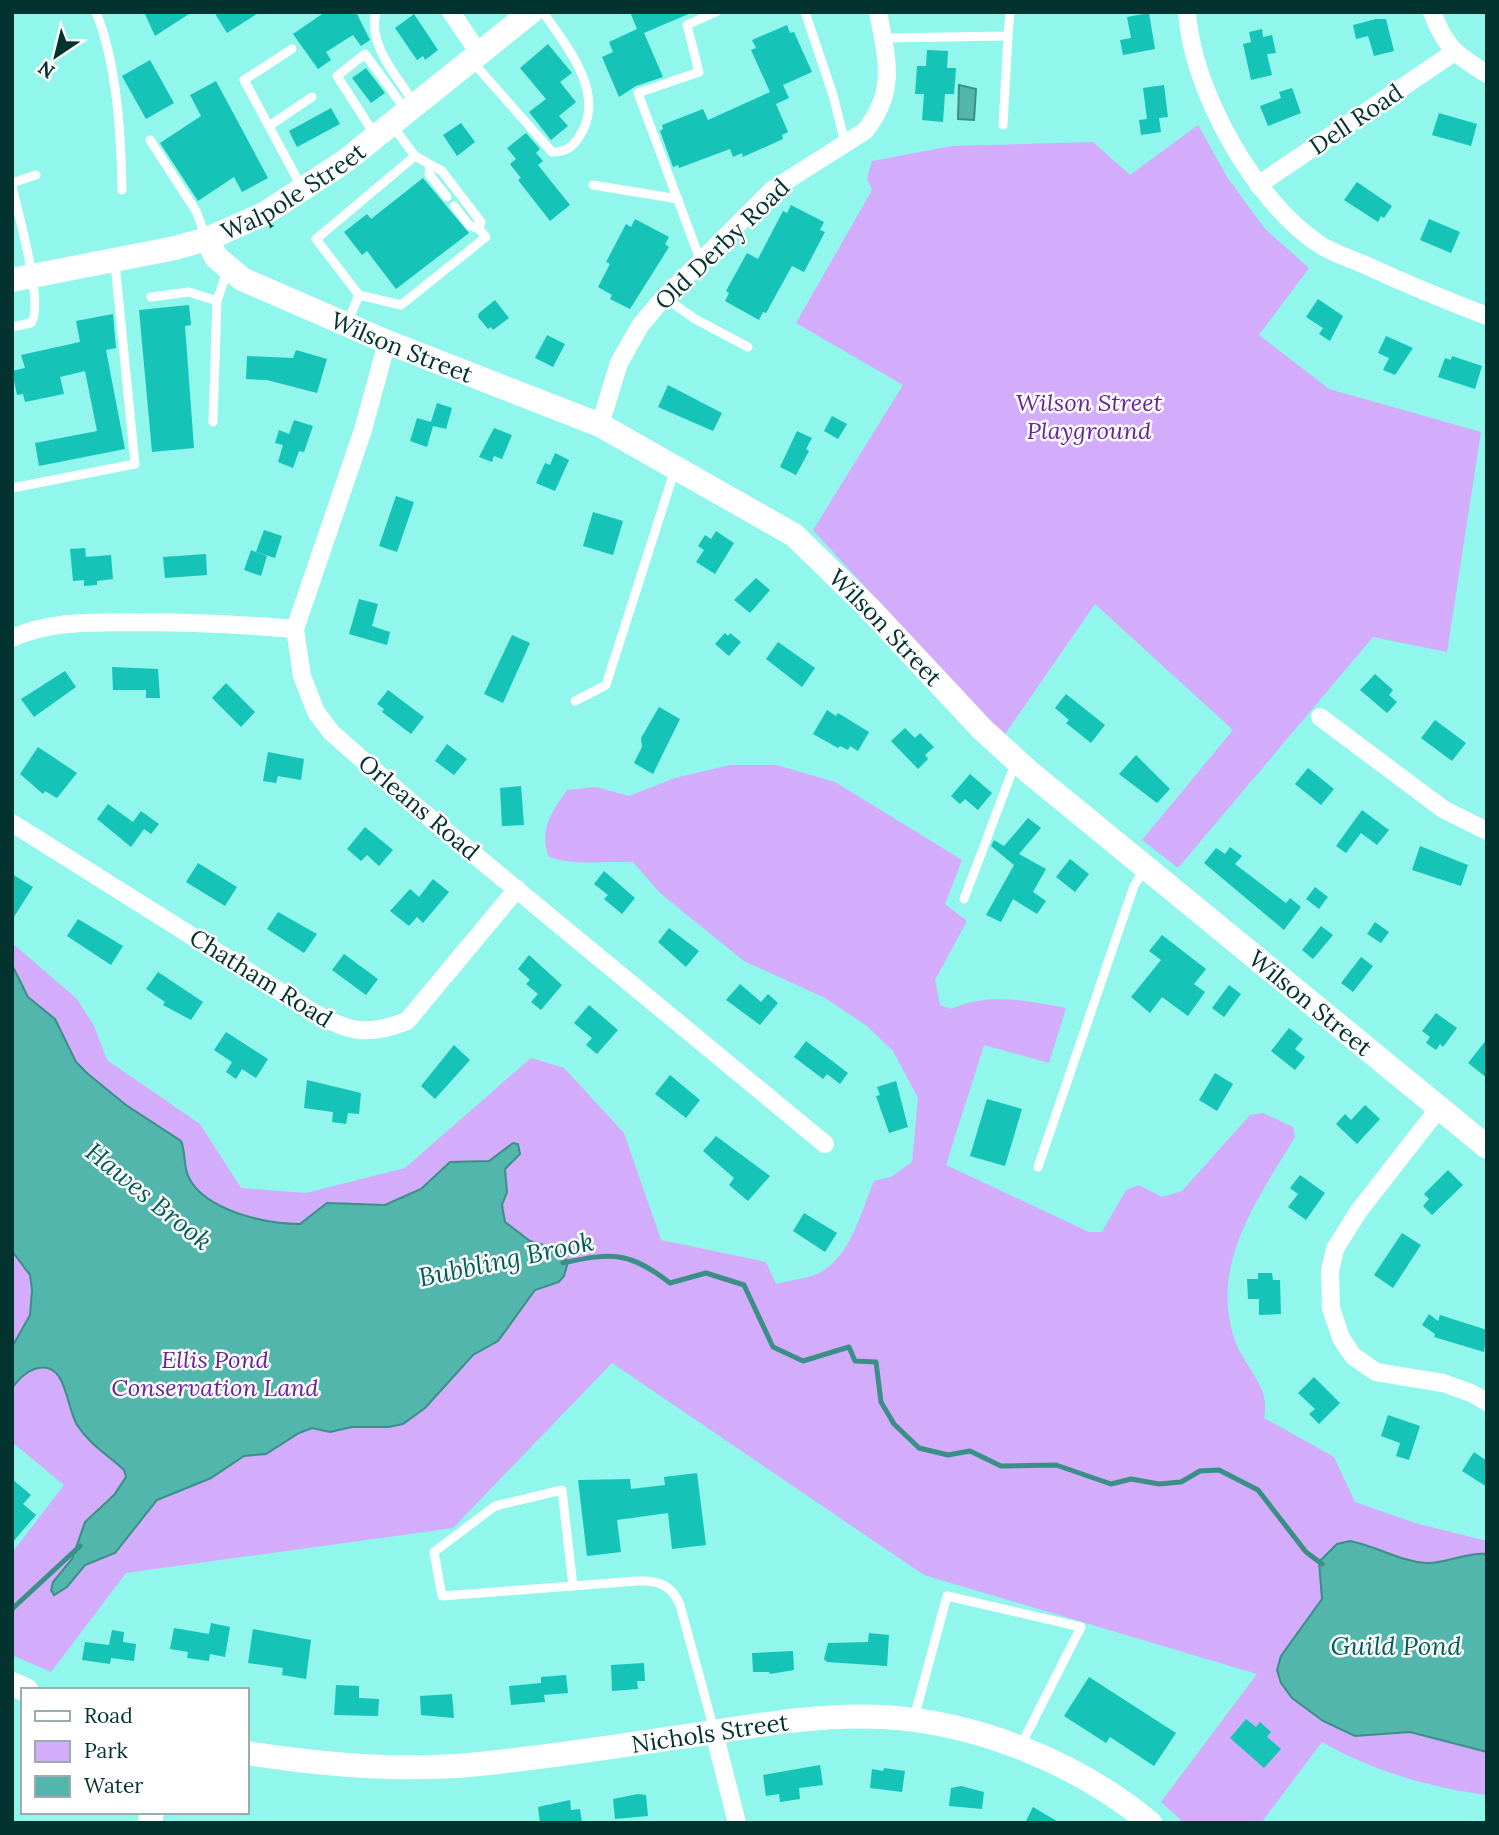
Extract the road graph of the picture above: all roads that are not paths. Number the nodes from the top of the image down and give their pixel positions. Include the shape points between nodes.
1 (96, 12) edge
2 (376, 12) edge
3 (531, 12) edge
4 (543, 12) edge
5 (716, 12) edge
6 (805, 12) edge
7 (878, 12) edge
8 (1010, 12) edge
9 (1187, 12) edge
10 (1432, 12) edge
11 (457, 15) edge
12 (1008, 36) junction
13 (883, 38) junction
14 (292, 49) dead end
15 (1453, 53) junction
16 (475, 57) junction
17 (1487, 74) edge
18 (312, 97) dead end
19 (397, 119) junction
20 (1003, 125) dead end
21 (269, 126) junction
22 (150, 140) dead end
23 (845, 143) junction
24 (415, 156) junction
25 (430, 166) junction
26 (36, 175) dead end
27 (12, 185) edge
28 (593, 185) dead end
29 (1258, 185) junction
30 (122, 190) dead end
31 (304, 191) junction
32 (447, 197) dead end
33 (678, 199) junction
34 (454, 206) dead end
35 (480, 229) junction
36 (207, 239) junction
37 (115, 260) junction
38 (701, 262) junction
39 (227, 270) junction
40 (22, 278) edge
41 (359, 295) junction
42 (151, 297) dead end
43 (664, 297) junction
44 (217, 301) junction
45 (1487, 316) edge
46 (346, 326) junction
47 (12, 327) edge
48 (387, 342) junction
49 (748, 347) dead end
50 (212, 422) dead end
51 (600, 425) junction
52 (676, 467) junction
53 (12, 488) edge
54 (295, 629) junction
55 (12, 638) edge
56 (575, 701) dead end
57 (1320, 717) dead end
58 (1017, 761) junction
59 (12, 823) edge
60 (1487, 831) edge
61 (1146, 866) junction
62 (517, 889) junction
63 (964, 899) dead end
64 (1439, 1108) junction
65 (825, 1144) dead end
66 (1487, 1147) edge
67 (1038, 1167) dead end
68 (1487, 1402) edge
69 (573, 1586) junction
70 (913, 1720) junction
71 (714, 1732) junction
72 (1019, 1749) junction
73 (248, 1753) edge
74 (737, 1823) edge
75 (1150, 1823) edge

1 - 30 lane via 107,41
2 - 19 lane via 374,27
3 - 16 street, Walpole Street
4 - 16 lane via 579,64 588,106 583,132 563,152 552,152 538,138
5 - 33 lane via 687,25 699,72 638,93
6 - 23 lane
7 - 13 street, Old Derby Road
8 - 12 lane
9 - 29 street via 1199,68 1220,118
10 - 15 street
11 - 16 street
12 - 13 lane
12 - 20 lane
13 - 23 street, Old Derby Road via 888,75 885,98 865,131
14 - 21 lane via 244,80
15 - 17 street
15 - 29 street, Dell Road
16 - 19 street, Walpole Street
18 - 21 lane
19 - 19 lane via 337,76 365,54
19 - 24 lane
19 - 31 street, Walpole Street
21 - 31 lane
22 - 36 lane via 196,211
23 - 38 street, Old Derby Road via 772,190
24 - 25 lane
24 - 41 lane via 316,239
25 - 32 lane via 429,174
25 - 35 lane via 442,171 481,222
26 - 27 lane
27 - 40 lane
28 - 33 lane
29 - 45 street via 1320,244
31 - 36 street, Walpole Street
33 - 38 lane
34 - 35 lane via 469,225
35 - 41 lane via 486,237 401,305
36 - 37 street, Walpole Street
36 - 39 street, Wilson Street
37 - 40 street, Walpole Street
37 - 53 lane via 135,464
38 - 43 street, Old Derby Road
39 - 44 lane
39 - 46 street, Wilson Street
40 - 47 lane via 35,318
41 - 46 lane
42 - 44 lane via 189,292
43 - 49 lane
43 - 51 street, Old Derby Road via 619,363
44 - 50 lane
46 - 48 street, Wilson Street
48 - 51 street, Wilson Street
48 - 54 street, Orleans Road via 363,430
51 - 52 street, Wilson Street
52 - 56 lane via 606,685
52 - 58 street, Wilson Street via 794,535
54 - 55 street via 207,621 72,623
54 - 62 street, Orleans Road via 302,676 316,712 331,732
57 - 60 street via 1443,809
58 - 61 street, Wilson Street
58 - 63 lane
59 - 62 street, Chatham Road via 311,1011 340,1027 361,1032 407,1021
61 - 64 street, Wilson Street
61 - 67 lane via 1134,886
62 - 65 street, Orleans Road
64 - 66 street, Wilson Street
64 - 68 street via 1335,1249 1330,1271 1331,1308 1353,1356 1376,1372 1443,1383
69 - 69 lane via 442,1596 434,1552 495,1506 562,1490
69 - 71 lane via 651,1581 676,1593
70 - 71 street, Nichols Street via 828,1717
70 - 72 street, Nichols Street
70 - 72 lane via 947,1596 1081,1627
71 - 73 street, Nichols Street via 477,1764 358,1765
71 - 74 street
72 - 75 street, Nichols Street via 1086,1780

